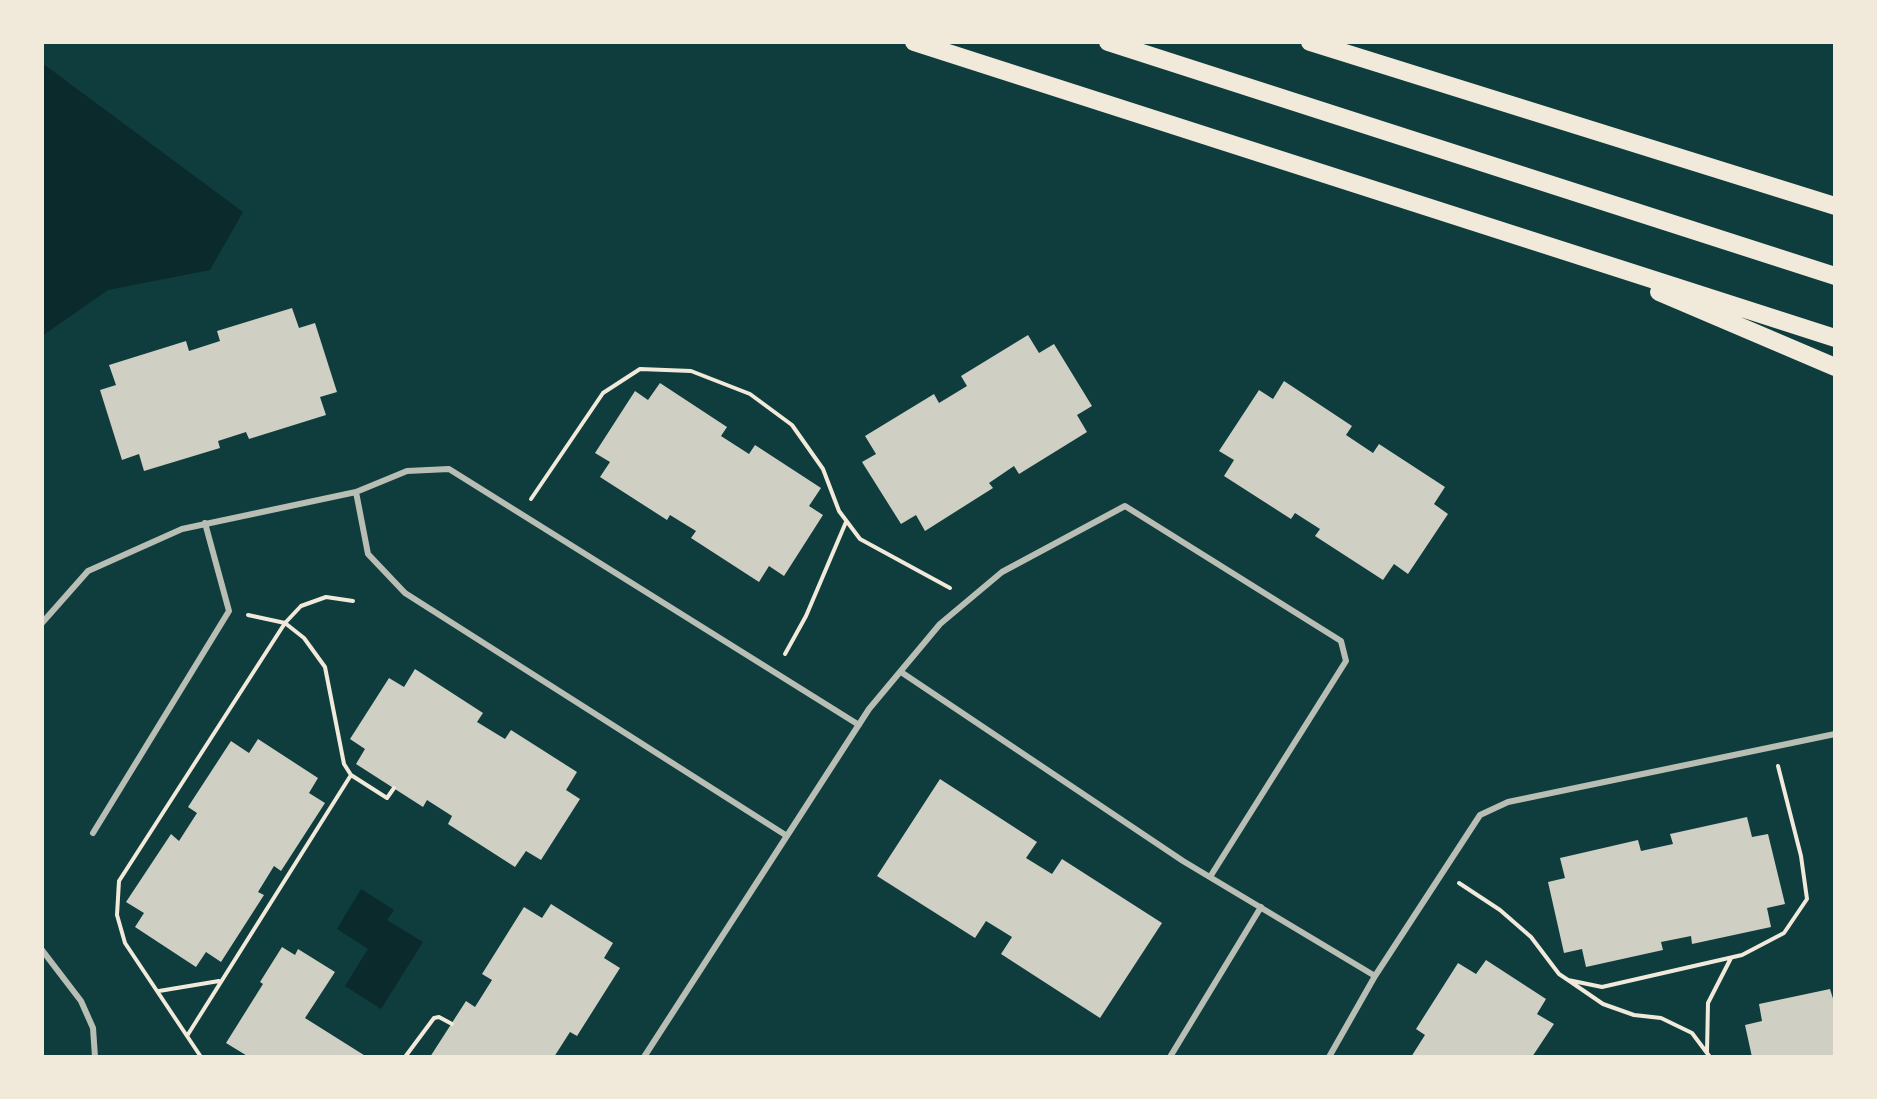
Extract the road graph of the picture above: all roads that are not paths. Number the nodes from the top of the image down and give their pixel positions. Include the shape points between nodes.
1 (914, 42) edge
2 (1108, 42) edge
3 (1310, 42) edge
4 (1835, 206) edge
5 (1552, 247) junction
6 (1835, 276) edge
7 (1835, 338) edge
8 (1835, 367) edge
9 (356, 492) junction
10 (205, 523) junction
11 (42, 622) edge
12 (900, 672) junction
13 (859, 725) junction
14 (1835, 734) edge
15 (93, 832) dead end
16 (787, 836) junction
17 (1210, 877) junction
18 (1261, 908) junction
19 (42, 950) edge
20 (1375, 976) junction
21 (95, 1057) edge
22 (644, 1057) edge
23 (1170, 1057) edge
24 (1329, 1057) edge

1 - 5 highway
2 - 6 highway
3 - 4 highway
5 - 7 highway
5 - 8 highway
9 - 10 street
9 - 13 street via 407,471 449,469
9 - 16 street via 368,554 405,593
10 - 11 street via 182,529 88,571
10 - 15 street via 229,611
12 - 13 street
12 - 17 street
12 - 17 street via 940,624 1002,572 1125,506 1341,640 1346,661
13 - 16 street
14 - 20 street via 1508,802 1480,815
16 - 22 street
17 - 18 street
18 - 20 street
18 - 23 street
19 - 21 street via 81,1001 93,1028
20 - 24 street

